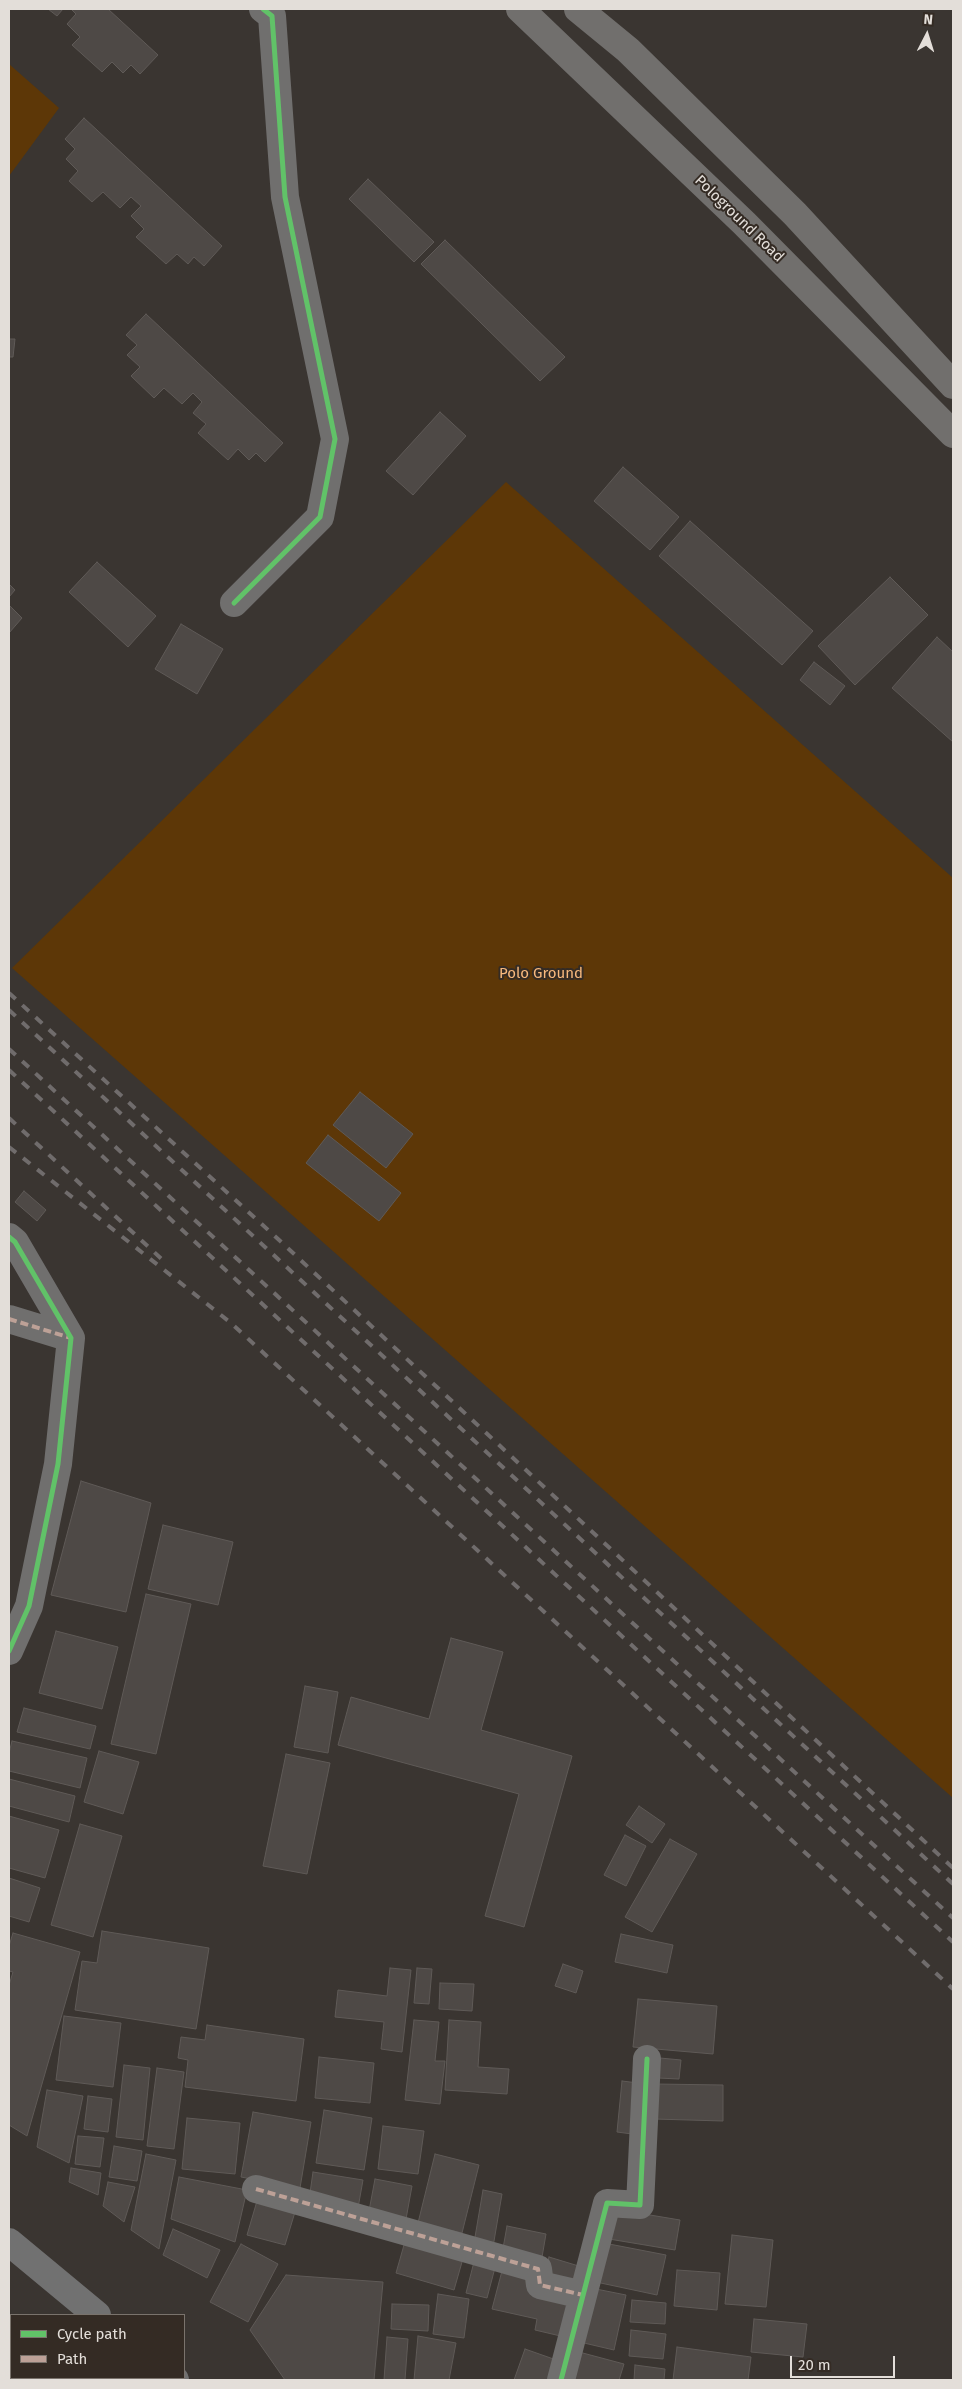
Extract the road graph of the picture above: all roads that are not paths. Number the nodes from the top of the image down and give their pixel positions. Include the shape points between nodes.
1 (263, 9) edge
2 (520, 9) edge
3 (578, 9) edge
4 (953, 385) edge
5 (953, 434) edge
6 (234, 603) dead end
7 (9, 1237) edge
8 (9, 1319) edge
9 (71, 1338) junction
10 (9, 1651) edge
11 (648, 2059) dead end
12 (256, 2189) dead end
13 (9, 2242) edge
14 (583, 2295) junction
15 (96, 2314) edge
16 (561, 2380) edge

1 - 6 street via 272,16 285,197 335,439 320,517
2 - 5 main road, Pologround Road via 744,223
3 - 4 main road via 628,50 795,214
7 - 9 street
8 - 9 street
9 - 10 street via 58,1464 29,1606
11 - 14 street via 640,2205 607,2203
12 - 14 street via 538,2269 540,2285
13 - 15 main road
14 - 16 street

